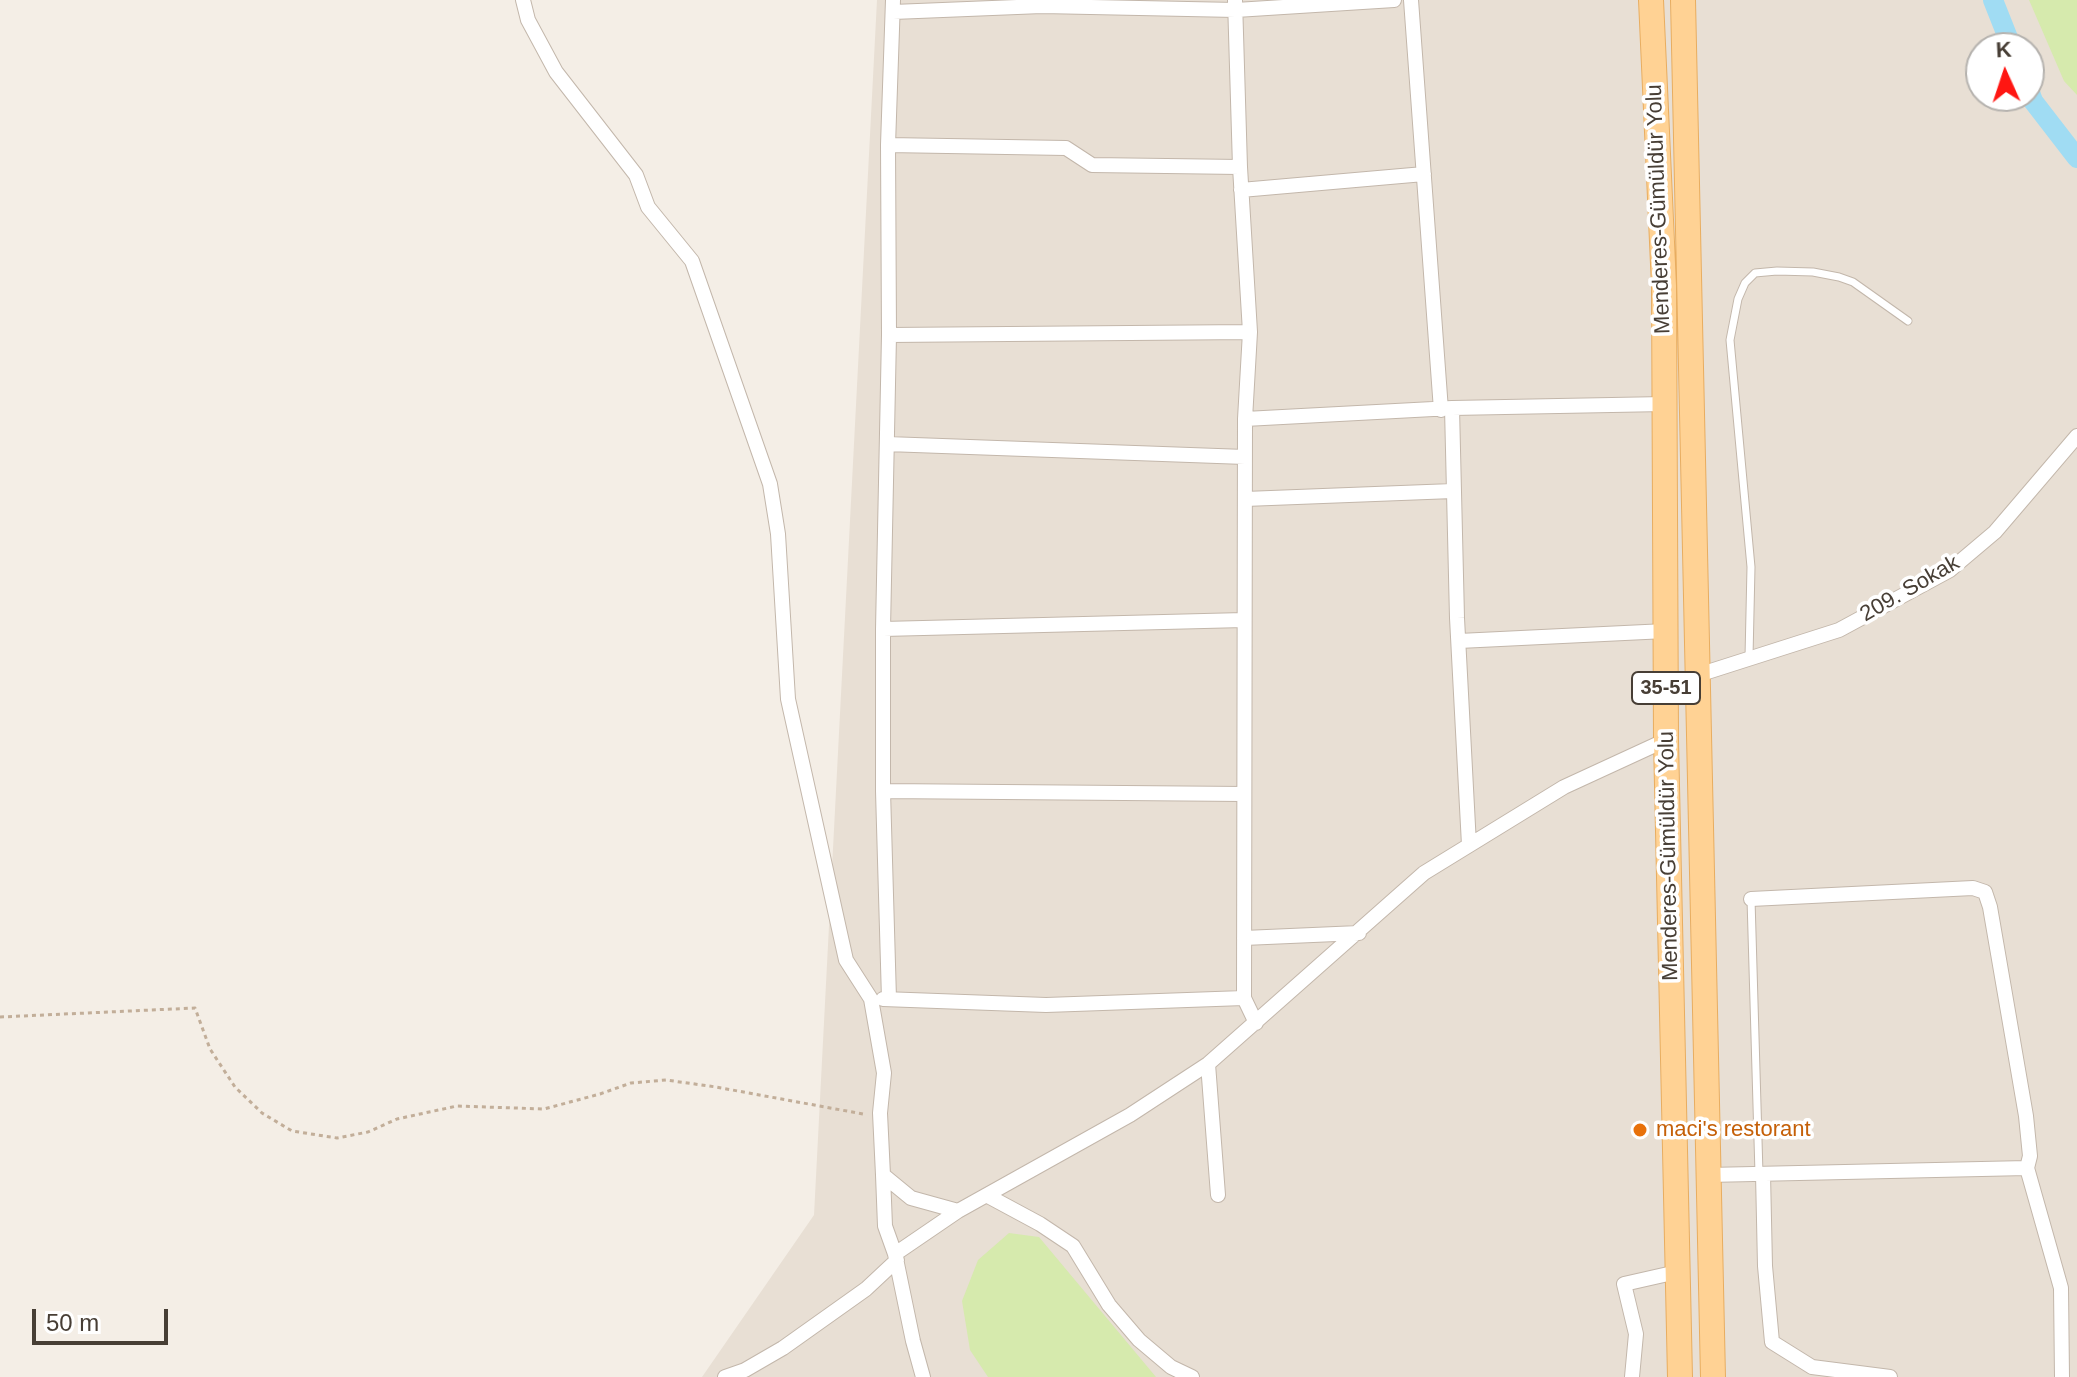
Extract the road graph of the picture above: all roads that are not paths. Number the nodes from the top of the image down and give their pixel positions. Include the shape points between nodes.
1 (523, 0) edge
2 (1394, 0) edge
3 (1411, 0) edge
4 (1651, 0) edge
5 (1683, 0) edge
6 (1236, 5) edge
7 (893, 6) edge
8 (888, 145) junction
9 (1240, 167) junction
10 (1424, 174) junction
11 (1241, 190) junction
12 (1908, 321) dead end
13 (1250, 332) junction
14 (889, 335) junction
15 (1665, 404) junction
16 (1446, 409) junction
17 (1245, 419) junction
18 (2077, 436) edge
19 (887, 444) junction
20 (1245, 457) junction
21 (1453, 491) junction
22 (1245, 499) junction
23 (1244, 620) junction
24 (883, 629) junction
25 (1666, 631) junction
26 (1459, 641) junction
27 (1749, 659) junction
28 (1698, 675) junction
29 (1666, 740) junction
30 (883, 791) junction
31 (1244, 794) junction
32 (1469, 845) junction
33 (1751, 899) joint
34 (1359, 933) junction
35 (1244, 938) junction
36 (1244, 998) junction
37 (871, 999) junction
38 (889, 999) junction
39 (1256, 1023) junction
40 (1208, 1064) junction
41 (2027, 1168) junction
42 (1761, 1174) junction
43 (883, 1175) junction
44 (1708, 1175) junction
45 (1218, 1195) dead end
46 (988, 1196) junction
47 (958, 1211) junction
48 (896, 1257) junction
49 (1677, 1272) junction
50 (1880, 1376) edge
51 (725, 1377) edge
52 (923, 1377) edge
53 (1192, 1377) edge
54 (1632, 1377) edge
55 (1680, 1377) edge
56 (1713, 1377) edge
57 (2062, 1377) edge

1 - 37 street via 556,72 636,175 648,207 692,261 770,484 788,699 846,960
2 - 6 street
3 - 10 street
4 - 15 main road, Menderes-Gümüldür Yolu / 35-51
5 - 28 main road, Menderes-Gümüldür Yolu / 35-51
6 - 7 street
6 - 9 street
7 - 8 street
8 - 9 street via 1066,148 1092,165
8 - 14 street
9 - 11 street
10 - 11 street
10 - 16 street
11 - 13 street
12 - 27 lane via 1839,277 1777,271 1755,273 1745,283 1730,340 1751,567
13 - 14 street
13 - 17 street
14 - 19 street
15 - 16 street
15 - 25 main road, Menderes-Gümüldür Yolu / 35-51
16 - 17 street
16 - 21 street
17 - 20 street
18 - 27 street, 209. Sokak via 1995,532 1950,570 1839,630
19 - 20 street
19 - 24 street
20 - 22 street
21 - 22 street
21 - 26 street
22 - 23 street
23 - 24 street
23 - 31 street
24 - 30 street
25 - 26 street
25 - 29 main road, Menderes-Gümüldür Yolu / 35-51
26 - 32 street
27 - 28 street, 209. Sokak
28 - 44 main road, Menderes-Gümüldür Yolu / 35-51
29 - 32 street via 1564,787
29 - 49 main road, Menderes-Gümüldür Yolu / 35-51
30 - 31 street
30 - 38 street
31 - 35 street
32 - 34 street via 1424,873
33 - 41 street via 1973,888 1985,892 2026,1116
33 - 42 lane
34 - 35 street
34 - 39 street
35 - 36 street
36 - 38 street via 1046,1005
36 - 39 street
37 - 38 street
37 - 43 street via 884,1073
39 - 40 street
40 - 45 street
40 - 46 street
41 - 42 street
41 - 57 street via 2061,1288
42 - 44 street
42 - 50 street via 1772,1342 1812,1367
43 - 47 street via 911,1198
43 - 48 street via 885,1226
44 - 56 main road, Menderes-Gümüldür Yolu / 35-51
46 - 47 street
46 - 53 street via 1073,1246 1109,1305 1139,1340
47 - 48 street
48 - 51 street via 866,1289 783,1348
48 - 52 street
49 - 54 street via 1624,1284 1636,1334
49 - 55 main road, Menderes-Gümüldür Yolu / 35-51

